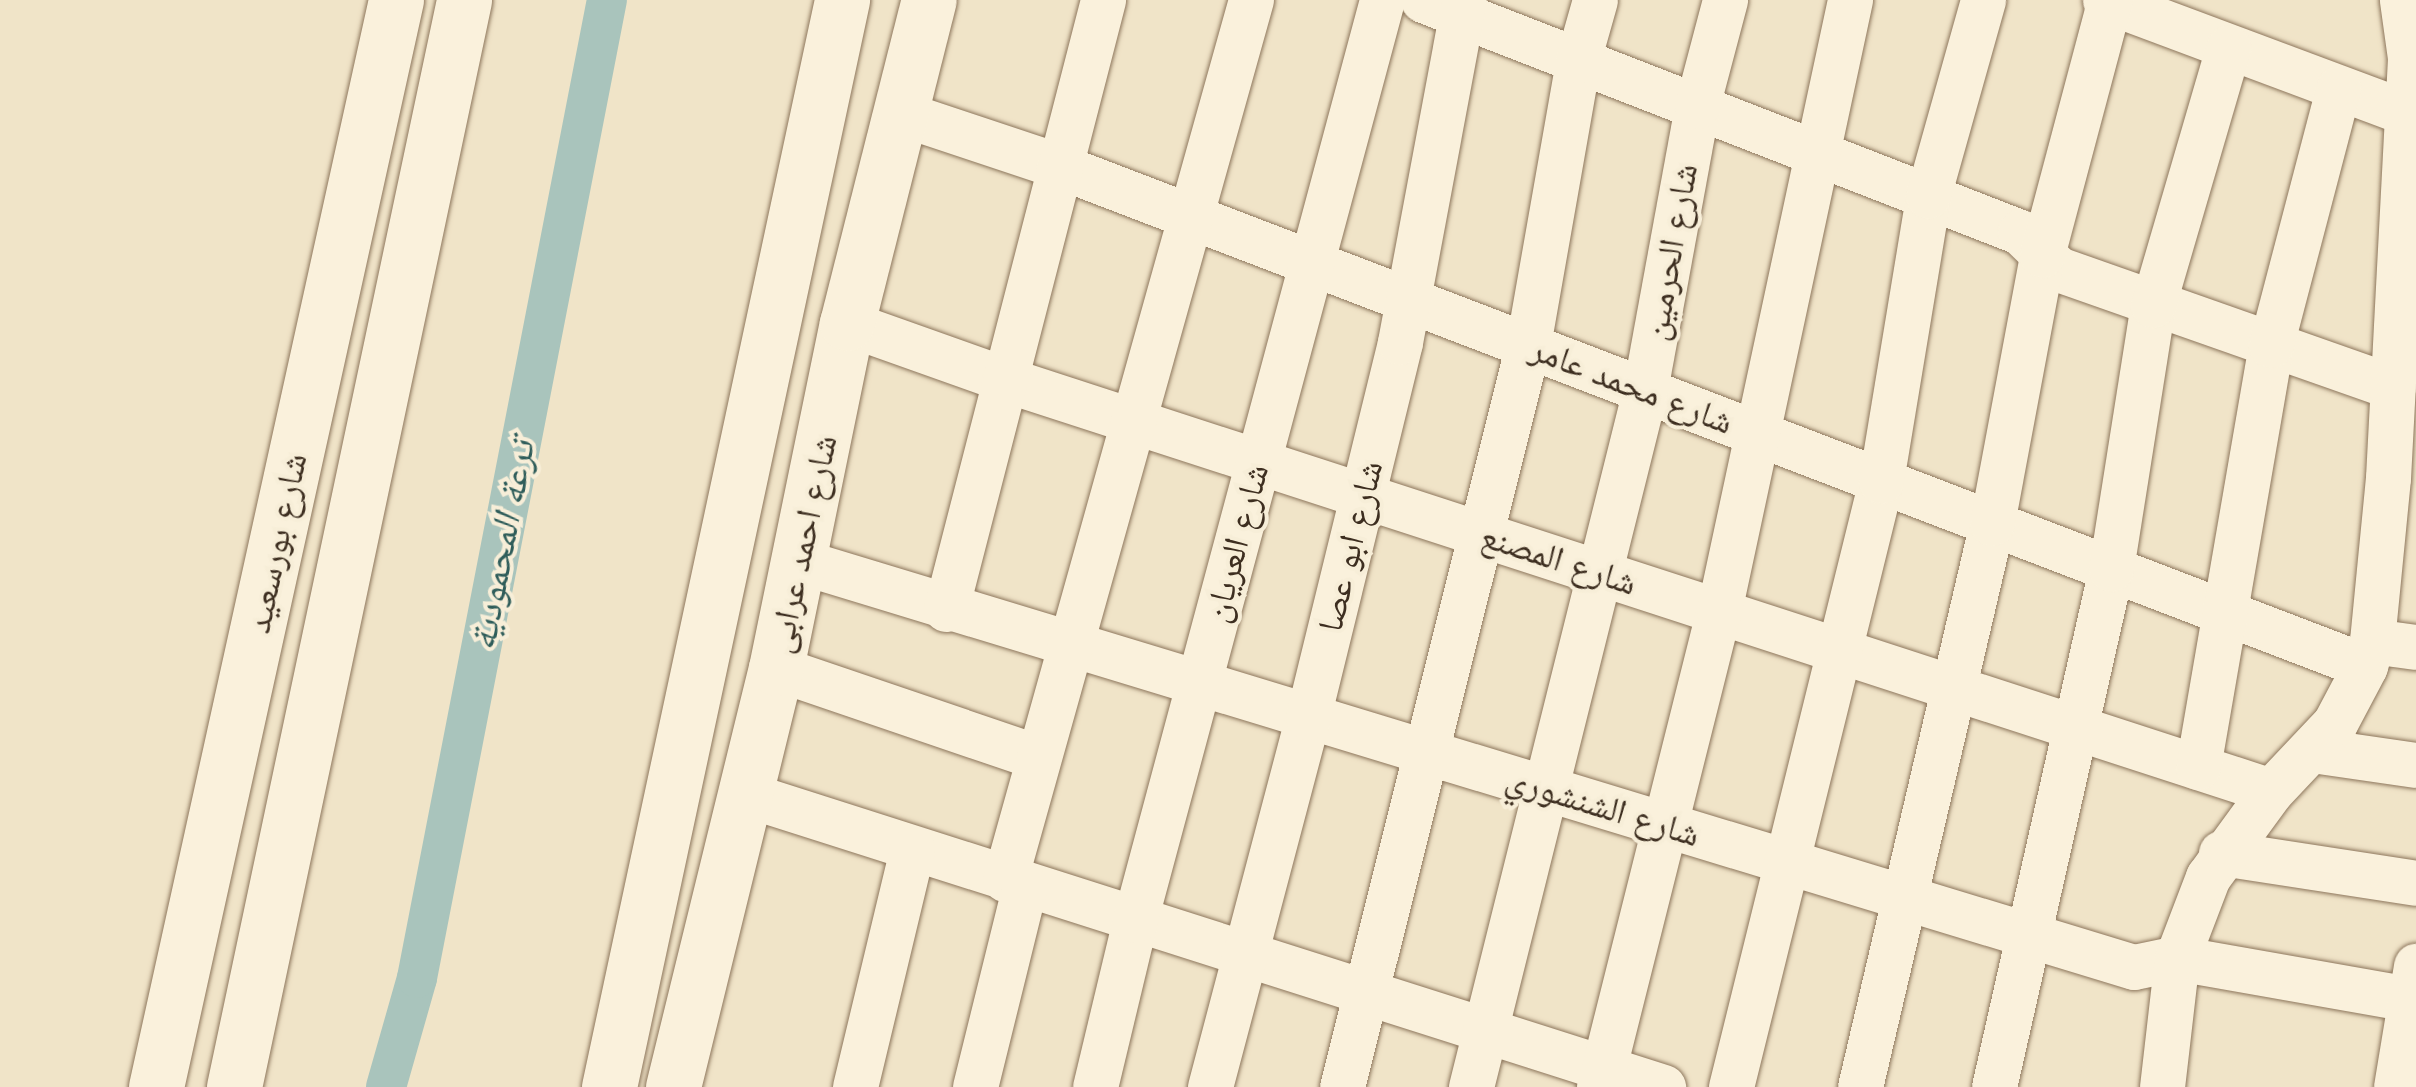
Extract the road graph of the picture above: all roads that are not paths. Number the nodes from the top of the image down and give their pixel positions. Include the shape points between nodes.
1 (396, 0) edge
2 (464, 0) edge
3 (842, 0) edge
4 (929, 0) edge
5 (1103, 0) edge
6 (1251, 0) edge
7 (1382, 0) edge
8 (1595, 0) edge
9 (1725, 0) edge
10 (1850, 0) edge
11 (1983, 0) edge
12 (2402, 0) edge
13 (2108, 1) edge
14 (1449, 5) edge
15 (2228, 48) junction
16 (1578, 60) junction
17 (2338, 89) junction
18 (1696, 106) junction
19 (898, 112) junction
20 (2407, 113) junction
21 (1818, 153) junction
22 (1060, 166) junction
23 (1928, 196) junction
24 (1191, 216) junction
25 (2042, 255) junction
26 (1310, 262) junction
27 (2408, 271) edge
28 (1409, 300) junction
29 (2153, 305) junction
30 (847, 323) junction
31 (1528, 345) junction
32 (2270, 345) junction
33 (1004, 379) junction
34 (2392, 387) junction
35 (1645, 390) junction
36 (1133, 420) junction
37 (1758, 433) junction
38 (1259, 462) junction
39 (1881, 480) junction
40 (2402, 480) edge
41 (1362, 495) junction
42 (1992, 523) junction
43 (1481, 534) junction
44 (798, 561) junction
45 (2111, 569) junction
46 (1598, 572) junction
47 (946, 609) junction
48 (1720, 611) junction
49 (2228, 613) junction
50 (1070, 646) junction
51 (2416, 648) edge
52 (1839, 650) junction
53 (2368, 653) junction
54 (776, 668) junction
55 (1198, 684) junction
56 (1954, 688) junction
57 (1308, 717) junction
58 (2075, 727) junction
59 (2312, 750) junction
60 (1426, 753) junction
61 (1038, 758) junction
62 (2416, 765) edge
63 (2198, 767) junction
64 (1546, 789) junction
65 (2272, 791) junction
66 (742, 793) junction
67 (1667, 826) junction
68 (912, 849) junction
69 (2222, 853) junction
70 (1785, 861) junction
71 (1014, 882) junction
72 (2416, 883) edge
73 (1904, 897) junction
74 (1135, 920) junction
75 (2030, 934) junction
76 (1245, 955) junction
77 (2177, 958) junction
78 (2414, 988) edge
79 (1366, 993) junction
80 (1485, 1031) junction
81 (1602, 1078) edge
82 (156, 1087) edge
83 (234, 1087) edge
84 (609, 1087) edge
85 (673, 1087) edge
86 (855, 1087) edge
87 (975, 1087) edge
88 (1094, 1087) edge
89 (1210, 1087) edge
90 (1342, 1087) edge
91 (1471, 1087) edge
92 (1663, 1087) edge
93 (1731, 1087) edge
94 (1860, 1087) edge
95 (1994, 1087) edge
96 (2162, 1087) edge
97 (2396, 1087) edge

1 - 82 main road, شارع بورسعيد
2 - 83 main road, شارع بورسعيد
3 - 84 main road
4 - 19 main road, شارع احمد عرابى
5 - 22 street
6 - 24 street
7 - 26 street, شارع العريان
8 - 16 street
9 - 18 street, شارع الحرمين
10 - 21 street
11 - 23 street
12 - 20 street via 2410,58
13 - 15 street
13 - 25 street
14 - 16 street
14 - 28 street, شارع ابو عصا
15 - 17 street
15 - 29 street
16 - 18 street
16 - 31 street
17 - 20 street
17 - 32 street
18 - 21 street
18 - 35 street, شارع الحرمين
19 - 22 street, شارع محمد عامر
19 - 30 main road, شارع احمد عرابى
20 - 27 street
21 - 23 street
21 - 37 street
22 - 24 street, شارع محمد عامر
22 - 33 street
23 - 25 street via 2020,232
23 - 39 street
24 - 26 street, شارع محمد عامر
24 - 36 street
25 - 29 street via 2051,266
25 - 42 street
26 - 28 street, شارع محمد عامر
26 - 38 street, شارع العريان
27 - 34 street
28 - 31 street, شارع محمد عامر
28 - 41 street, شارع ابو عصا
29 - 32 street
29 - 45 street
30 - 33 street, شارع المصنع
30 - 44 main road, شارع احمد عرابى
31 - 35 street, شارع محمد عامر
31 - 43 street
32 - 34 street
32 - 49 street
33 - 36 street, شارع المصنع
33 - 47 street
34 - 40 street
35 - 37 street, شارع محمد عامر
35 - 46 street, شارع الحرمين
36 - 38 street, شارع المصنع
36 - 50 street
37 - 39 street, شارع محمد عامر
37 - 48 street
38 - 41 street, شارع المصنع
38 - 55 street, شارع العريان
39 - 42 street, شارع محمد عامر
39 - 52 street
40 - 53 street
41 - 43 street, شارع المصنع
41 - 57 street, شارع ابو عصا
42 - 45 street, شارع محمد عامر
42 - 56 street
43 - 46 street, شارع المصنع
43 - 60 street
44 - 47 street, شارع الشنشوري
44 - 54 main road, شارع احمد عرابى
45 - 49 street, شارع محمد عامر
45 - 58 street
46 - 48 street, شارع المصنع
46 - 64 street, شارع الحرمين
47 - 50 street, شارع الشنشوري
48 - 52 street, شارع المصنع
48 - 67 street
49 - 53 street, شارع محمد عامر
49 - 63 street
50 - 55 street, شارع الشنشوري
50 - 61 street
51 - 53 street, شارع محمد عامر
52 - 56 street, شارع المصنع
52 - 70 street
53 - 59 street via 2335,723
54 - 61 street
54 - 66 main road, شارع احمد عرابى
55 - 57 street, شارع الشنشوري
55 - 74 street, شارع العريان
56 - 58 street, شارع المصنع
56 - 73 street
57 - 60 street, شارع الشنشوري
57 - 76 street, شارع ابو عصا
58 - 63 street, شارع المصنع
58 - 75 street
59 - 62 street
59 - 65 street
60 - 64 street, شارع الشنشوري
60 - 79 street
61 - 71 street
63 - 65 street, شارع المصنع
64 - 67 street, شارع الشنشوري
64 - 80 street, شارع الحرمين
65 - 69 street
66 - 68 street
66 - 85 main road, شارع احمد عرابى
67 - 70 street, شارع الشنشوري
67 - 81 street
68 - 71 street
68 - 86 street
69 - 72 street
69 - 77 street
70 - 73 street, شارع الشنشوري
70 - 93 street
71 - 74 street
71 - 87 street
73 - 75 street, شارع الشنشوري
73 - 94 street
74 - 76 street
74 - 88 street, شارع العريان
75 - 77 street, شارع الشنشوري via 2134,966
75 - 95 street
76 - 79 street
76 - 89 street, شارع ابو عصا
77 - 78 street, شارع الشنشوري
77 - 96 street
78 - 97 street
79 - 80 street
79 - 90 street
80 - 81 street
80 - 91 street, شارع الحرمين
81 - 92 street

